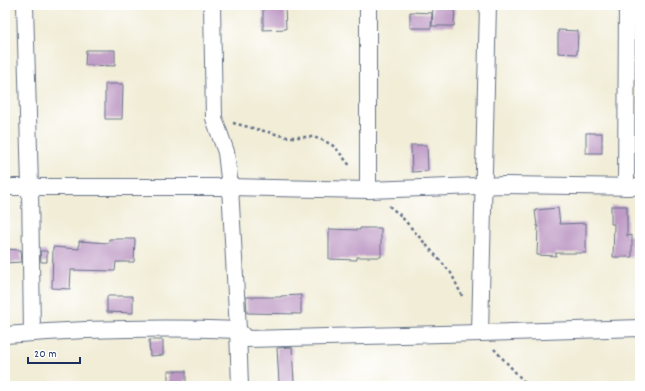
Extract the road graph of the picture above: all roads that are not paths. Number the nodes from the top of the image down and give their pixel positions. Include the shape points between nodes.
1 (26, 5) edge
2 (212, 5) edge
3 (368, 5) edge
4 (488, 5) edge
5 (627, 5) edge
6 (5, 187) edge
7 (30, 187) junction
8 (484, 187) junction
9 (633, 187) edge
10 (230, 188) junction
11 (368, 190) junction
12 (640, 328) edge
13 (238, 330) junction
14 (32, 333) junction
15 (480, 333) junction
16 (5, 335) edge
17 (240, 386) edge

1 - 7 street
2 - 10 street via 214,118 226,152
3 - 11 street
4 - 8 street
5 - 9 street
6 - 7 street
7 - 10 street
7 - 14 street
8 - 9 street
8 - 11 street
8 - 15 street
10 - 11 street
10 - 13 street
12 - 15 street
13 - 14 street
13 - 15 street via 246,339
13 - 17 street
14 - 16 street

